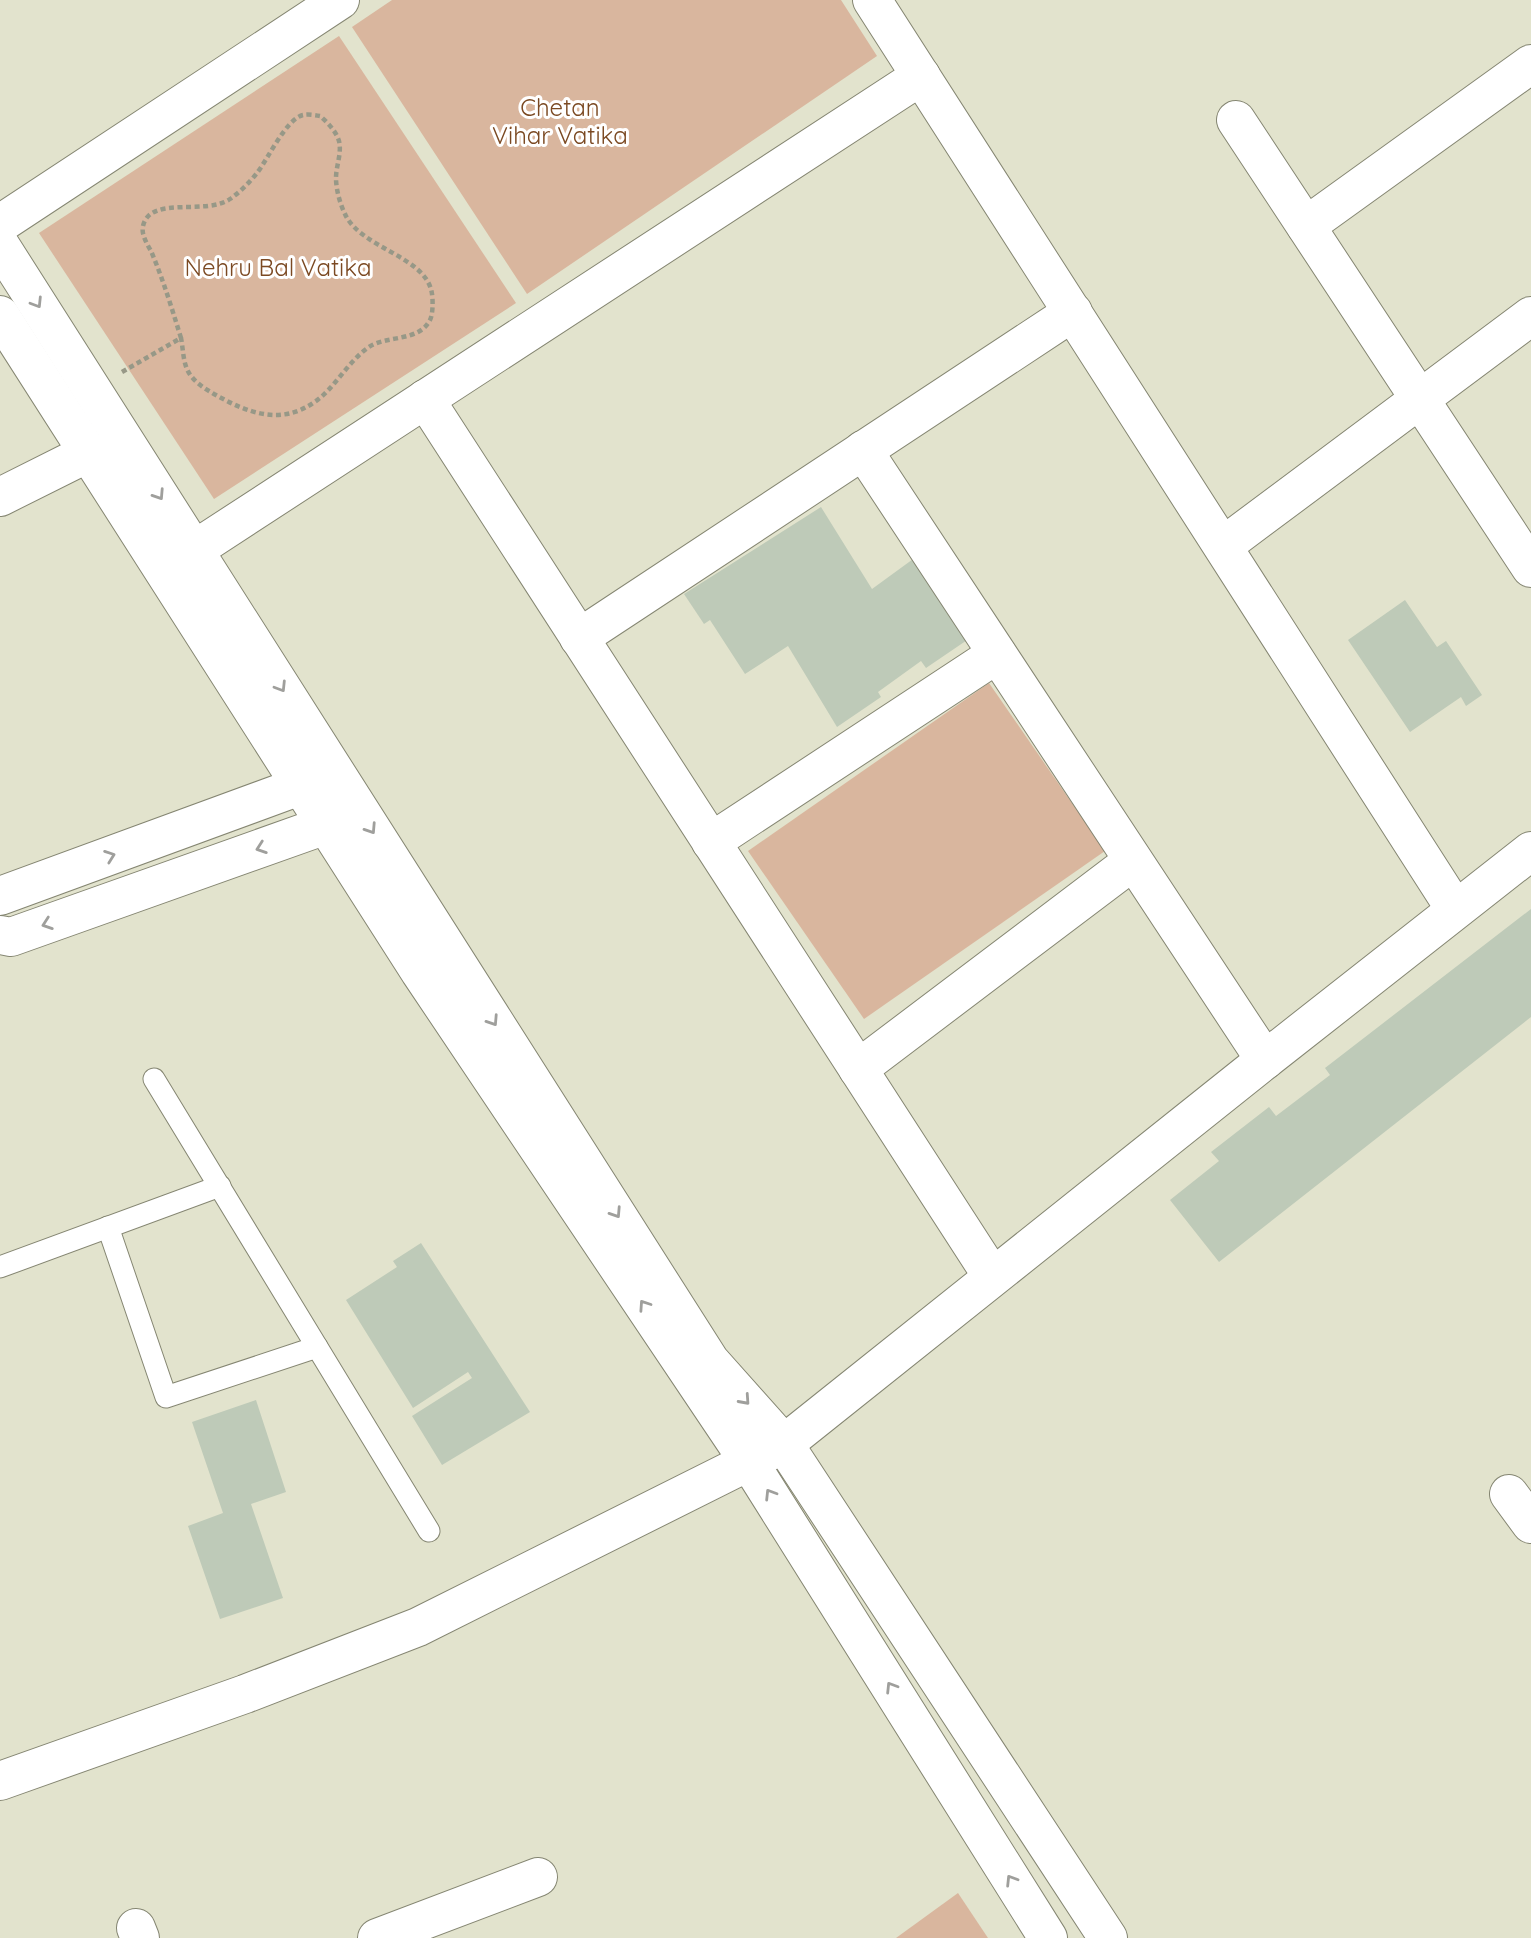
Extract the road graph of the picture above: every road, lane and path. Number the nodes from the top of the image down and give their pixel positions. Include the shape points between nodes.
1 (341, 0) edge
2 (872, 0) edge
3 (1531, 64) edge
4 (921, 76) junction
5 (1236, 120) dead end
6 (0, 223) edge
7 (1306, 226) junction
8 (0, 245) edge
9 (1073, 313) junction
10 (0, 315) edge
11 (1531, 316) edge
12 (181, 338) junction
13 (128, 369) dead end
14 (425, 399) junction
15 (1420, 399) junction
16 (863, 450) junction
17 (88, 453) junction
18 (0, 496) edge
19 (1223, 547) junction
20 (194, 550) junction
21 (1531, 568) edge
22 (579, 638) junction
23 (997, 654) junction
24 (300, 786) junction
25 (326, 825) junction
26 (711, 842) junction
27 (1531, 851) edge
28 (1133, 861) junction
29 (0, 896) edge
30 (1455, 909) junction
31 (0, 935) edge
32 (1265, 1060) junction
33 (858, 1069) junction
34 (154, 1079) dead end
35 (220, 1186) junction
36 (108, 1227) junction
37 (0, 1267) edge
38 (992, 1276) junction
39 (317, 1347) junction
40 (784, 1444) junction
41 (750, 1461) junction
42 (1509, 1494) dead end
43 (1531, 1524) edge
44 (429, 1531) dead end
45 (0, 1781) edge
46 (538, 1877) dead end
47 (468, 1921) edge
48 (377, 1938) edge
49 (1048, 1938) edge
50 (1108, 1938) edge

1 - 6 street
2 - 4 street
3 - 7 street
4 - 9 street
4 - 14 street
5 - 7 street
7 - 15 street
8 -> 20 street
9 - 16 street
9 - 19 street
10 - 17 street
11 - 15 street
12 - 12 path via 145,240 143,227 150,213 162,207 213,206 227,201 256,175 291,122 303,115 320,116 339,141 336,177 345,214 354,227 425,277 433,296 431,320 411,335 371,345 315,402 275,416 244,410 197,382 187,370
12 - 13 path
14 - 20 street
14 - 22 street
15 - 19 street
15 - 21 street
16 - 22 street
16 - 23 street
17 - 18 street
17 - 24 street
19 - 30 street
20 -> 40 street via 710,1360
22 - 26 street
23 - 26 street
23 - 28 street
24 - 25 street
29 -> 24 street
25 -> 31 street via 11,937
41 -> 25 street
26 - 33 street
27 - 30 street
28 - 32 street
28 - 33 street
30 - 32 street
32 - 38 street
33 - 38 street
34 - 35 lane
35 - 36 lane
35 - 39 lane
36 - 37 lane
36 - 39 lane via 166,1397
38 - 40 street
39 - 44 lane
40 - 41 street
40 - 50 street
41 - 45 street via 418,1627 244,1695
49 -> 41 street
42 - 43 street
46 - 47 street
47 - 48 street

